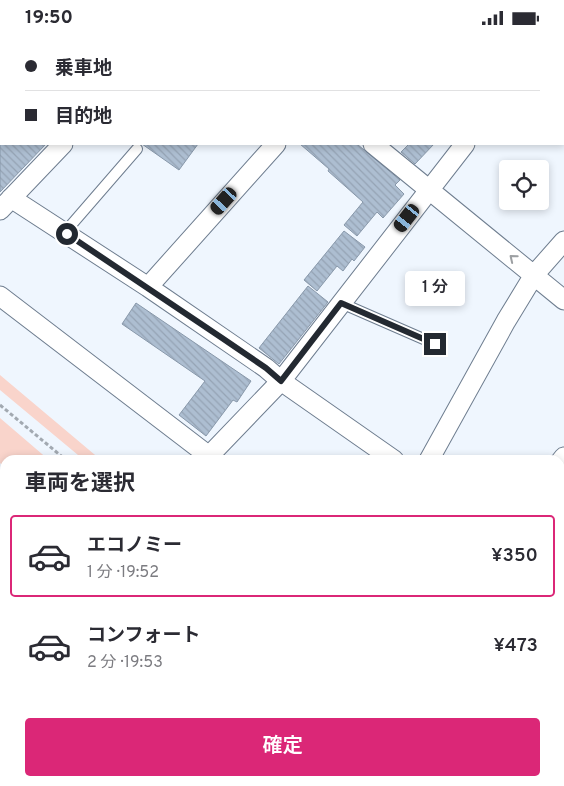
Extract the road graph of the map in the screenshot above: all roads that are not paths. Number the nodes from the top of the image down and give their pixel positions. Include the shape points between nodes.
1 (62, 145) edge
2 (275, 145) edge
3 (374, 145) edge
4 (464, 145) edge
5 (137, 149) dead end
6 (429, 190) junction
7 (6, 204) edge
8 (67, 234) junction
9 (564, 241) edge
10 (534, 275) junction
11 (148, 287) junction
12 (0, 296) edge
13 (564, 300) edge
14 (341, 303) junction
15 (435, 344) dead end
16 (281, 381) junction
17 (206, 455) edge
18 (213, 455) edge
19 (387, 455) edge
20 (432, 455) edge

1 - 7 street
2 - 11 street
3 - 6 street
4 - 6 street
5 - 8 lane
10 -> 6 street
6 - 14 street
7 - 8 street
8 - 11 street
9 - 10 street
10 - 13 street
10 - 20 street
11 - 16 street
12 - 17 street
14 - 15 lane
14 - 16 street
16 - 18 street
16 - 19 street

